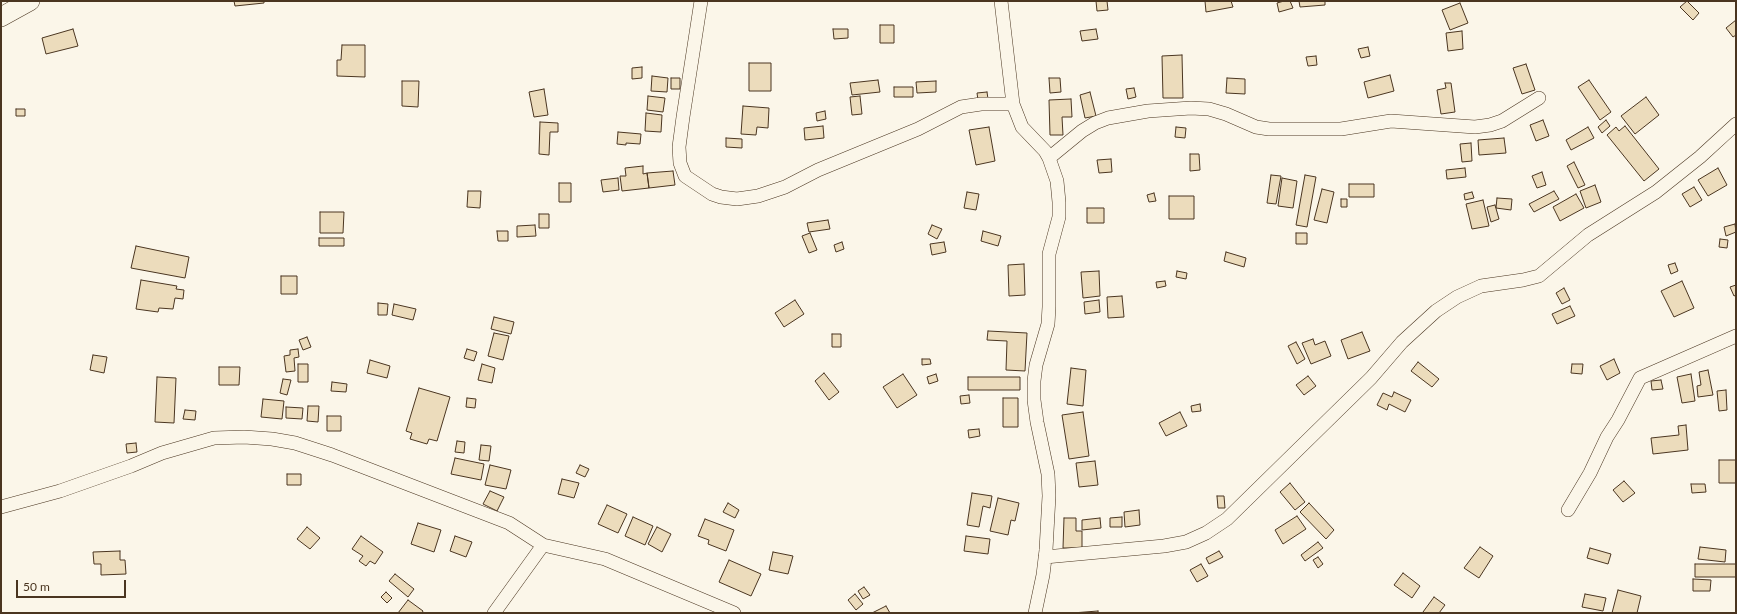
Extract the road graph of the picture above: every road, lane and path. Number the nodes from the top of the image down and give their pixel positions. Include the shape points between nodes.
1 (30, 1) edge
2 (701, 1) edge
3 (1001, 1) edge
4 (1, 17) edge
5 (1539, 98) dead end
6 (1013, 104) junction
7 (1736, 124) edge
8 (1049, 158) junction
9 (1736, 336) edge
10 (1, 507) edge
11 (1568, 510) dead end
12 (543, 545) junction
13 (1045, 557) junction
14 (494, 613) edge
15 (734, 613) edge
16 (1035, 613) edge

1 - 4 street
2 - 6 street via 679,147 680,163 685,176 716,196 737,199 758,196 785,187 818,170 918,129 960,107
3 - 6 street
5 - 8 street via 1502,121 1475,127 1391,121 1341,129 1269,129 1256,127 1209,109 1148,111 1108,118 1095,123
6 - 8 street via 1022,127
7 - 13 street via 1656,192 1588,235 1539,276 1481,286 1457,297 1436,311 1402,342 1371,378 1227,519 1206,533 1186,542 1164,546
8 - 13 street via 1057,181 1058,217 1048,254 1048,324 1034,381 1037,422 1048,474
9 - 11 street via 1640,378
10 - 12 street via 60,491 162,453 214,438 244,437 295,443 332,455 509,523
12 - 14 street
12 - 15 street via 605,560
13 - 16 street

